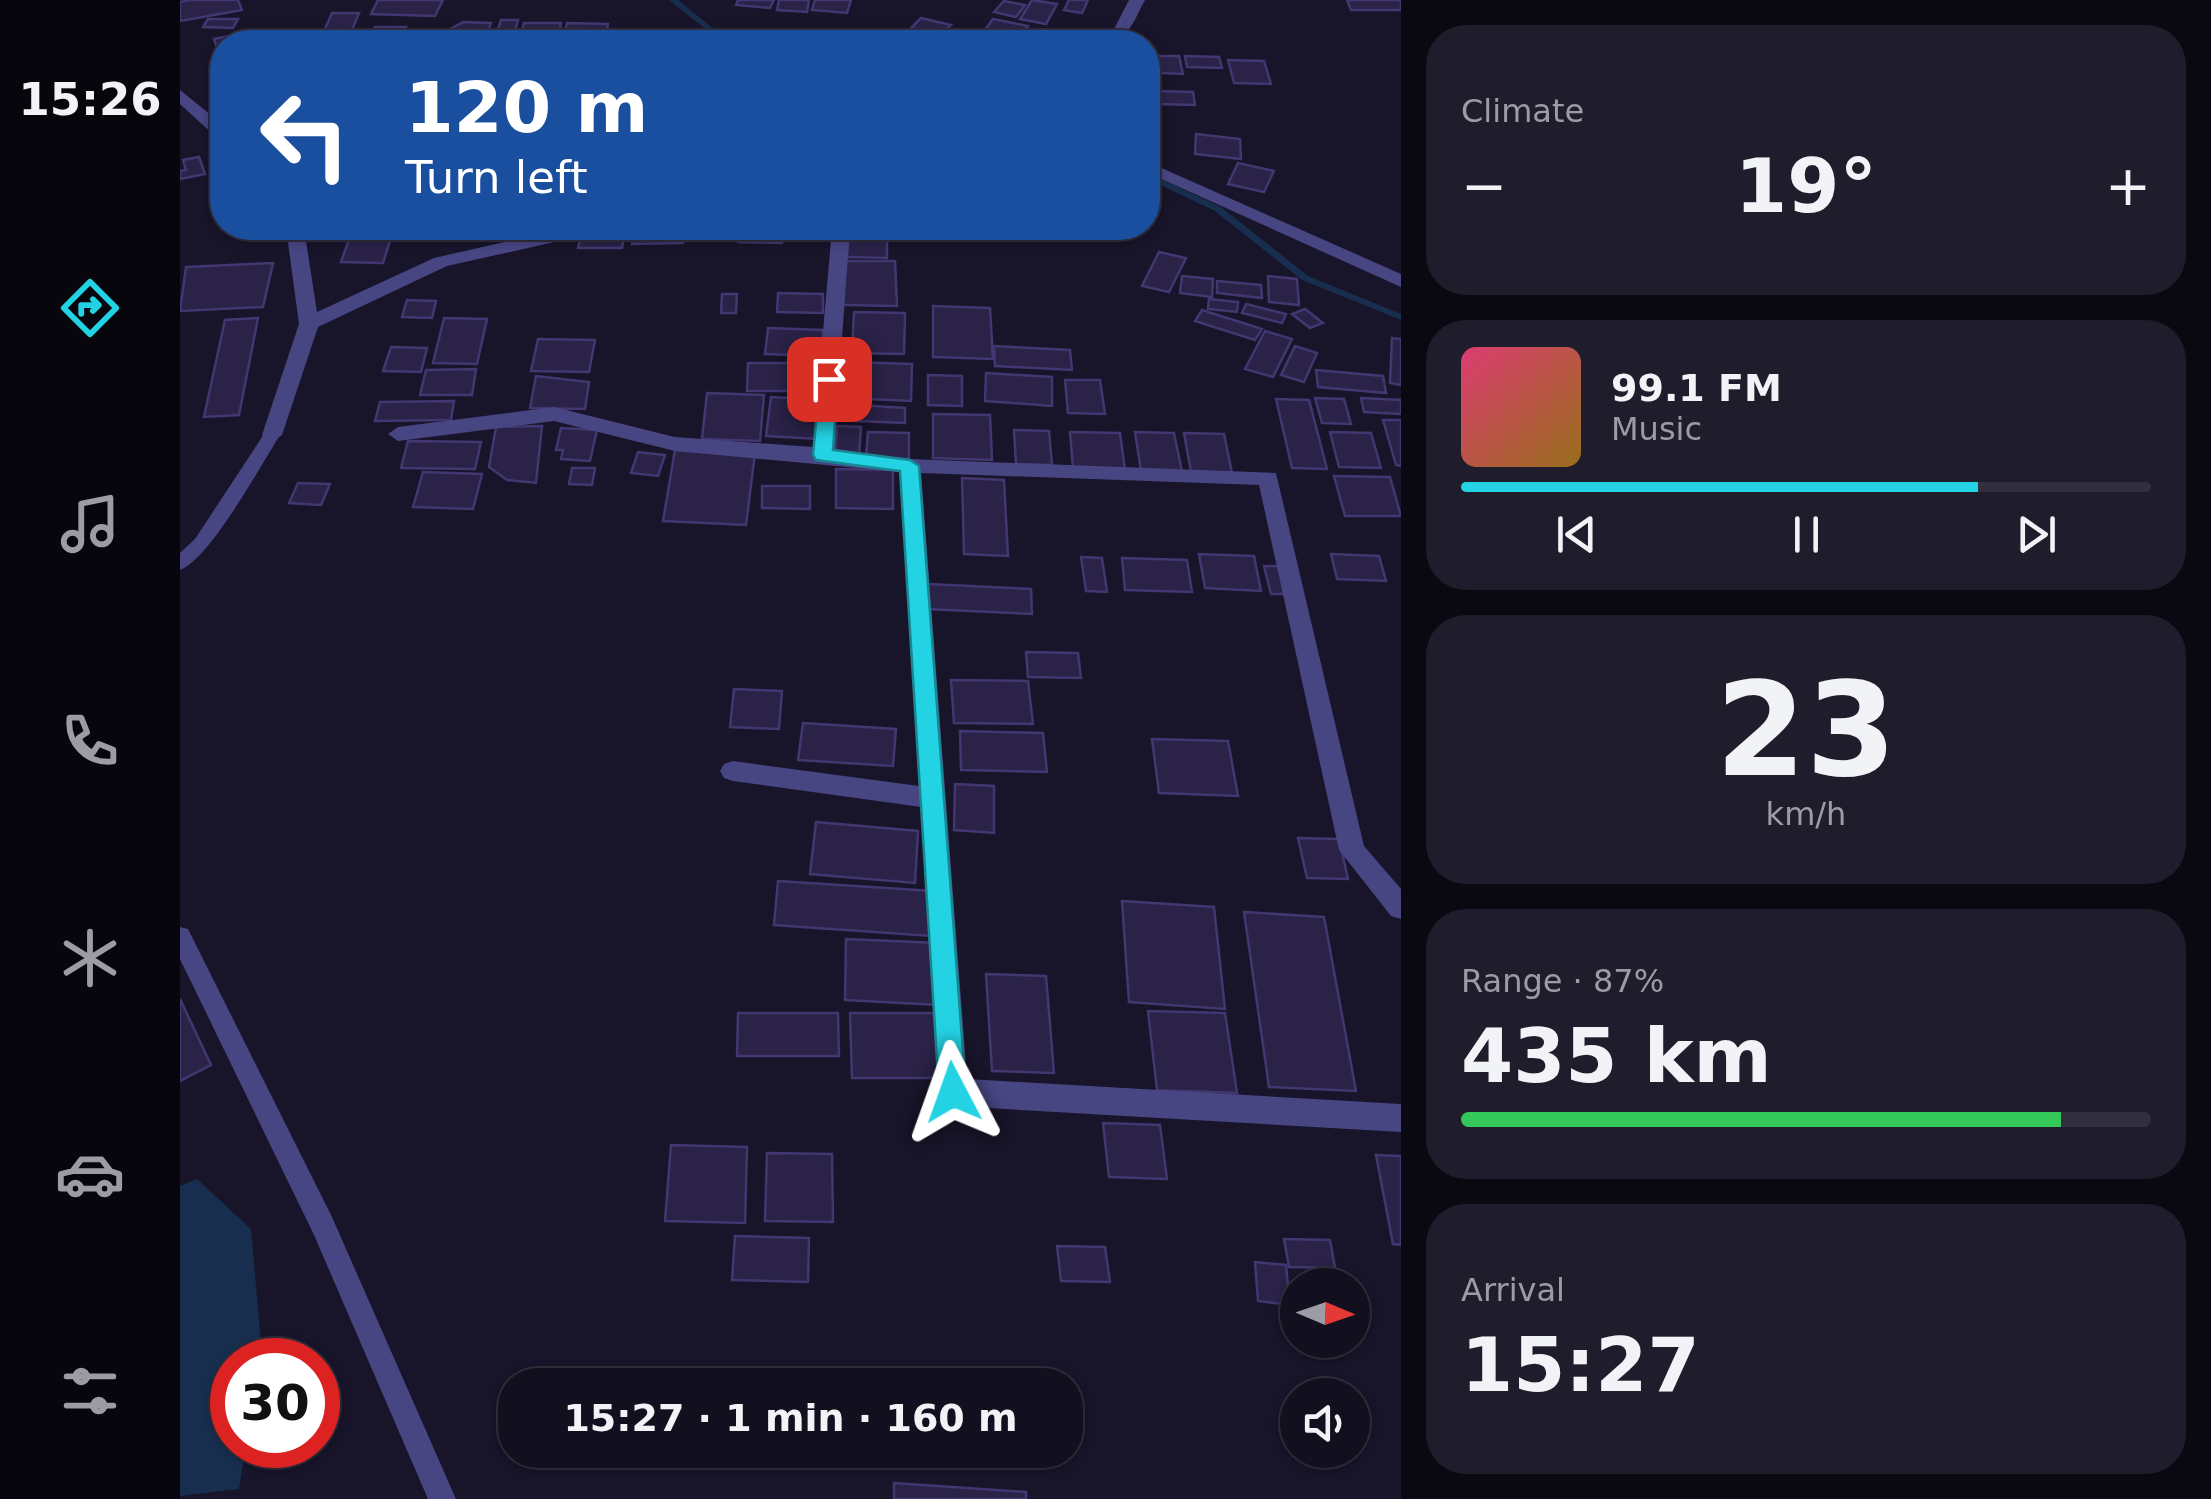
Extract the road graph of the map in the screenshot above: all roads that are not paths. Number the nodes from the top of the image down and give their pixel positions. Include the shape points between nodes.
1 (1137, 0) edge
2 (1121, 30) edge
3 (180, 95) edge
4 (210, 123) edge
5 (1160, 173) edge
6 (297, 240) edge
7 (545, 240) edge
8 (840, 240) edge
9 (1401, 281) edge
10 (310, 324) junction
11 (272, 434) joint
12 (398, 434) dead end
13 (823, 455) junction
14 (910, 466) junction
15 (201, 544) junction
16 (180, 547) edge
17 (180, 564) edge
18 (734, 771) dead end
19 (932, 798) junction
20 (1401, 908) edge
21 (180, 936) edge
22 (1401, 1118) edge
23 (442, 1499) edge

1 - 2 street
3 - 4 street
5 - 9 street
6 - 10 street
7 - 10 street via 459,256
8 - 13 street
10 - 11 street
11 - 15 lane
12 - 13 street via 554,414 675,444
13 - 14 street
14 - 19 street
14 - 20 street via 1268,478 1352,850
15 - 16 lane
15 - 17 lane
18 - 19 street
19 - 22 street via 953,1092
21 - 23 lane via 323,1226

